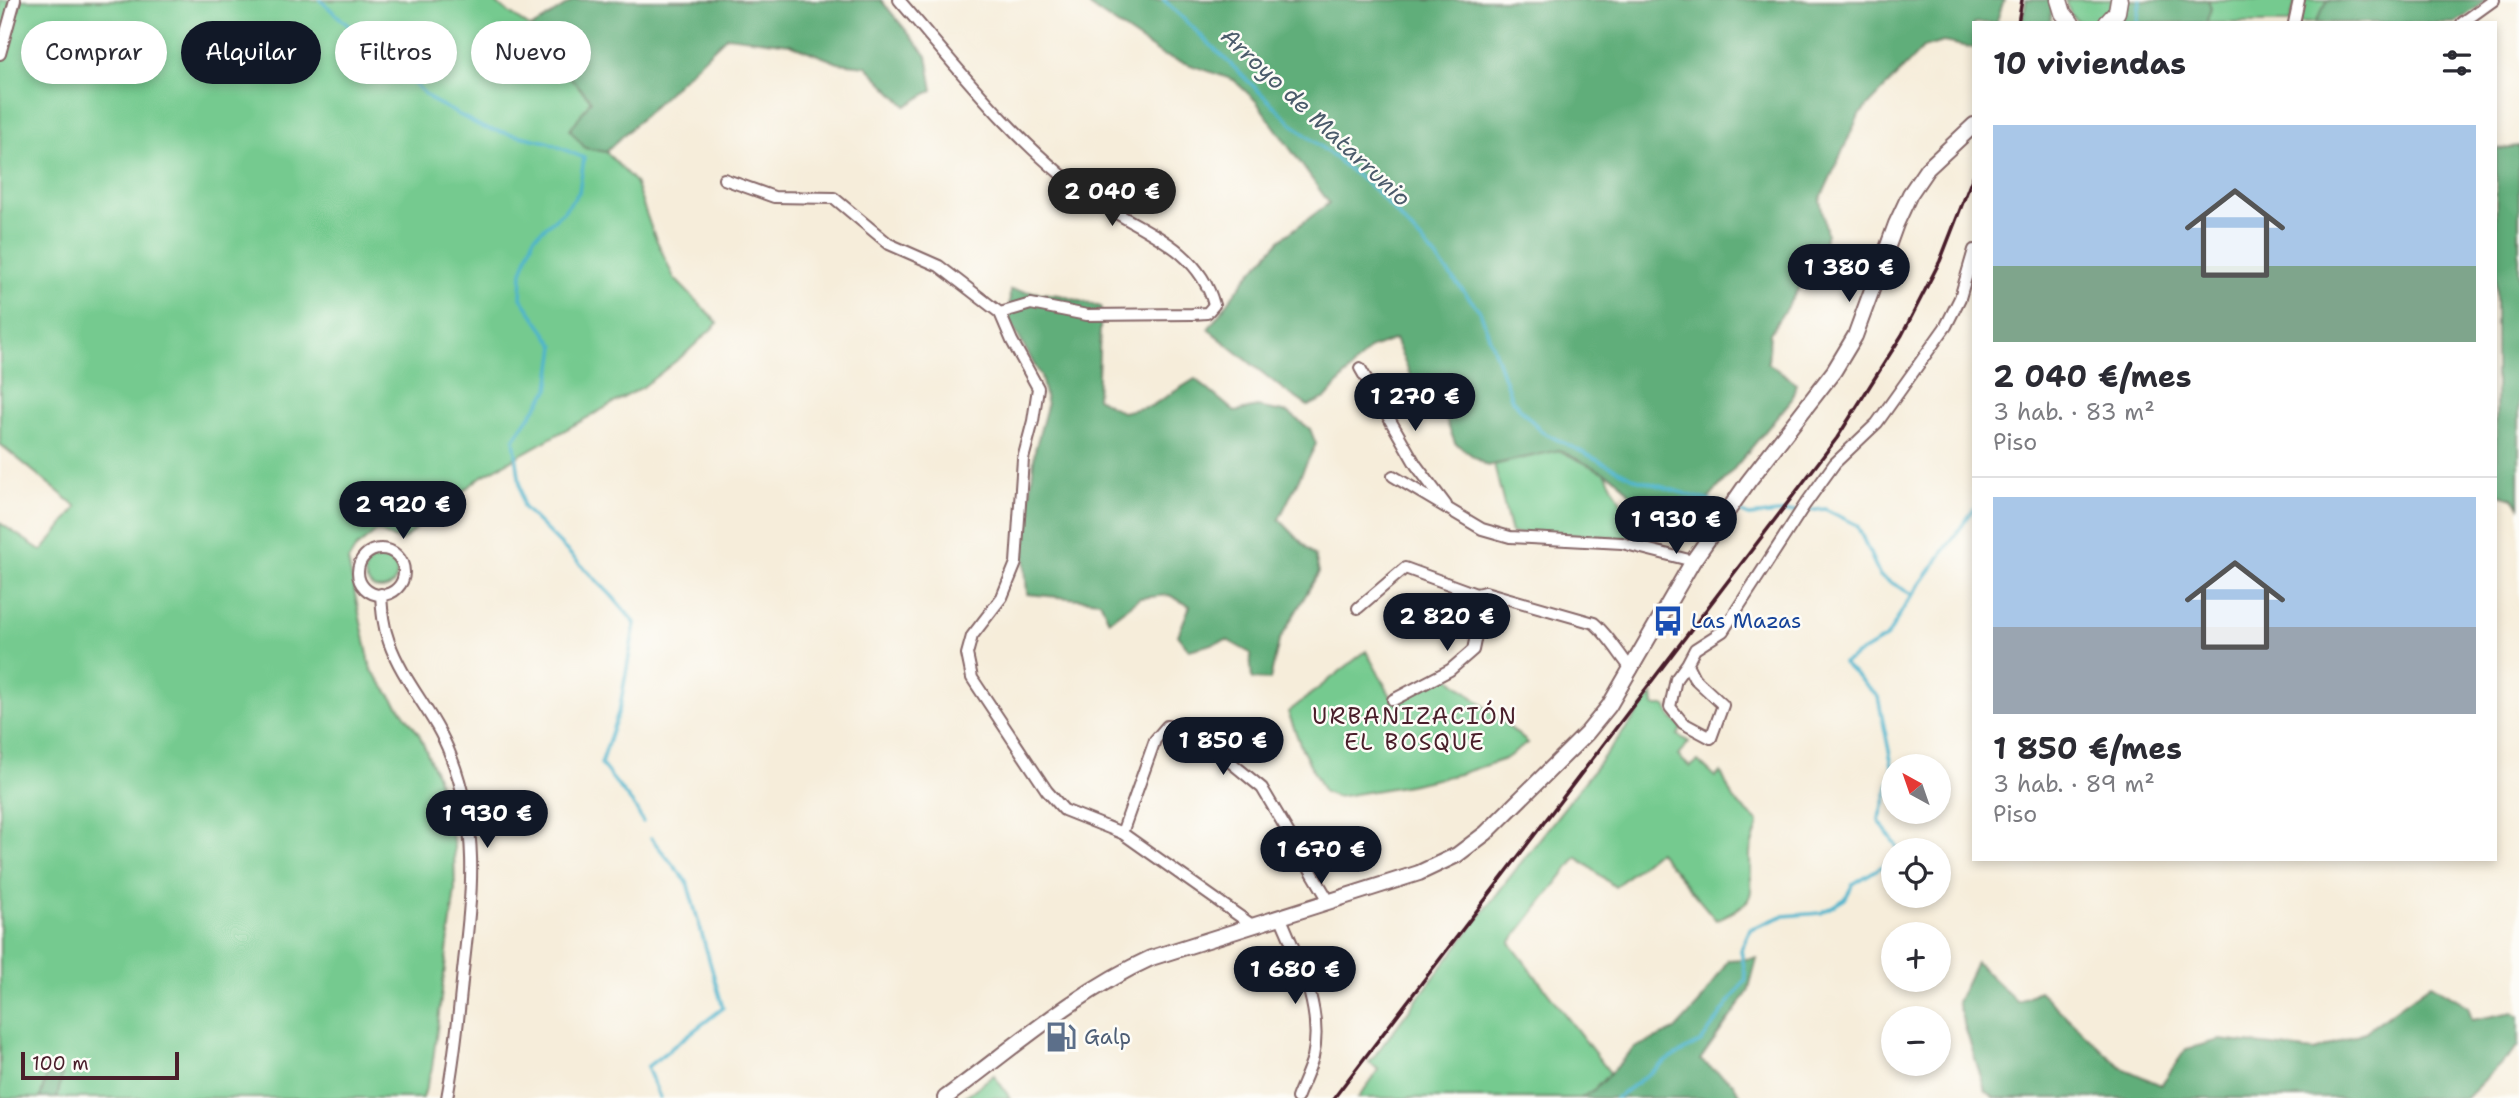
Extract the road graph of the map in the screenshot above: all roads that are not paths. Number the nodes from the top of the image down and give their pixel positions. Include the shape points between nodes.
1 (15, 0) edge
2 (899, 0) edge
3 (2119, 0) edge
4 (2299, 0) edge
5 (2494, 0) edge
6 (2111, 21) edge
7 (2294, 21) edge
8 (2465, 21) edge
9 (0, 54) edge
10 (1972, 127) edge
11 (724, 179) dead end
12 (1972, 257) edge
13 (1000, 313) junction
14 (1360, 368) dead end
15 (1393, 475) dead end
16 (1450, 510) junction
17 (1693, 561) junction
18 (1485, 592) junction
19 (381, 594) junction
20 (1357, 608) dead end
21 (1686, 664) junction
22 (1632, 670) junction
23 (1394, 700) dead end
24 (1122, 833) junction
25 (1329, 901) junction
26 (1280, 916) junction
27 (1252, 925) junction
28 (447, 1098) edge
29 (945, 1098) edge
30 (1297, 1098) edge

1 - 9 street
2 - 13 street via 1009,127 1089,197 1185,256 1209,286 1214,305 1207,313 1192,314 1087,315 1031,304
3 - 6 main road
4 - 7 street
5 - 8 street
10 - 17 street via 1927,169 1910,194 1854,336 1834,370
11 - 13 street via 774,197 834,198 889,244 939,266
12 - 21 street via 1960,298 1945,326 1877,423 1835,463 1723,631 1695,649
13 - 24 street via 1038,388 1023,459 1016,563 1002,597 972,636 967,654 972,678 1064,810
14 - 16 street via 1410,454
15 - 16 street
16 - 17 street via 1510,537 1622,543
17 - 22 street
18 - 20 street via 1476,594 1405,568
18 - 22 street via 1594,623
18 - 23 street via 1473,650 1450,670
19 - 19 street via 401,584 404,568 391,551 381,549 368,553 358,570 362,585
19 - 28 street via 383,620 396,660 449,751 471,835 472,890
21 - 21 street via 1723,705 1712,738 1684,723 1670,707 1676,679
22 - 25 street via 1587,733 1467,848 1419,873
24 - 25 street via 1155,740 1167,726 1182,728 1262,788
24 - 27 street
25 - 26 street
26 - 27 street
26 - 30 street via 1302,965 1314,1022 1312,1058
27 - 29 street via 1120,973

